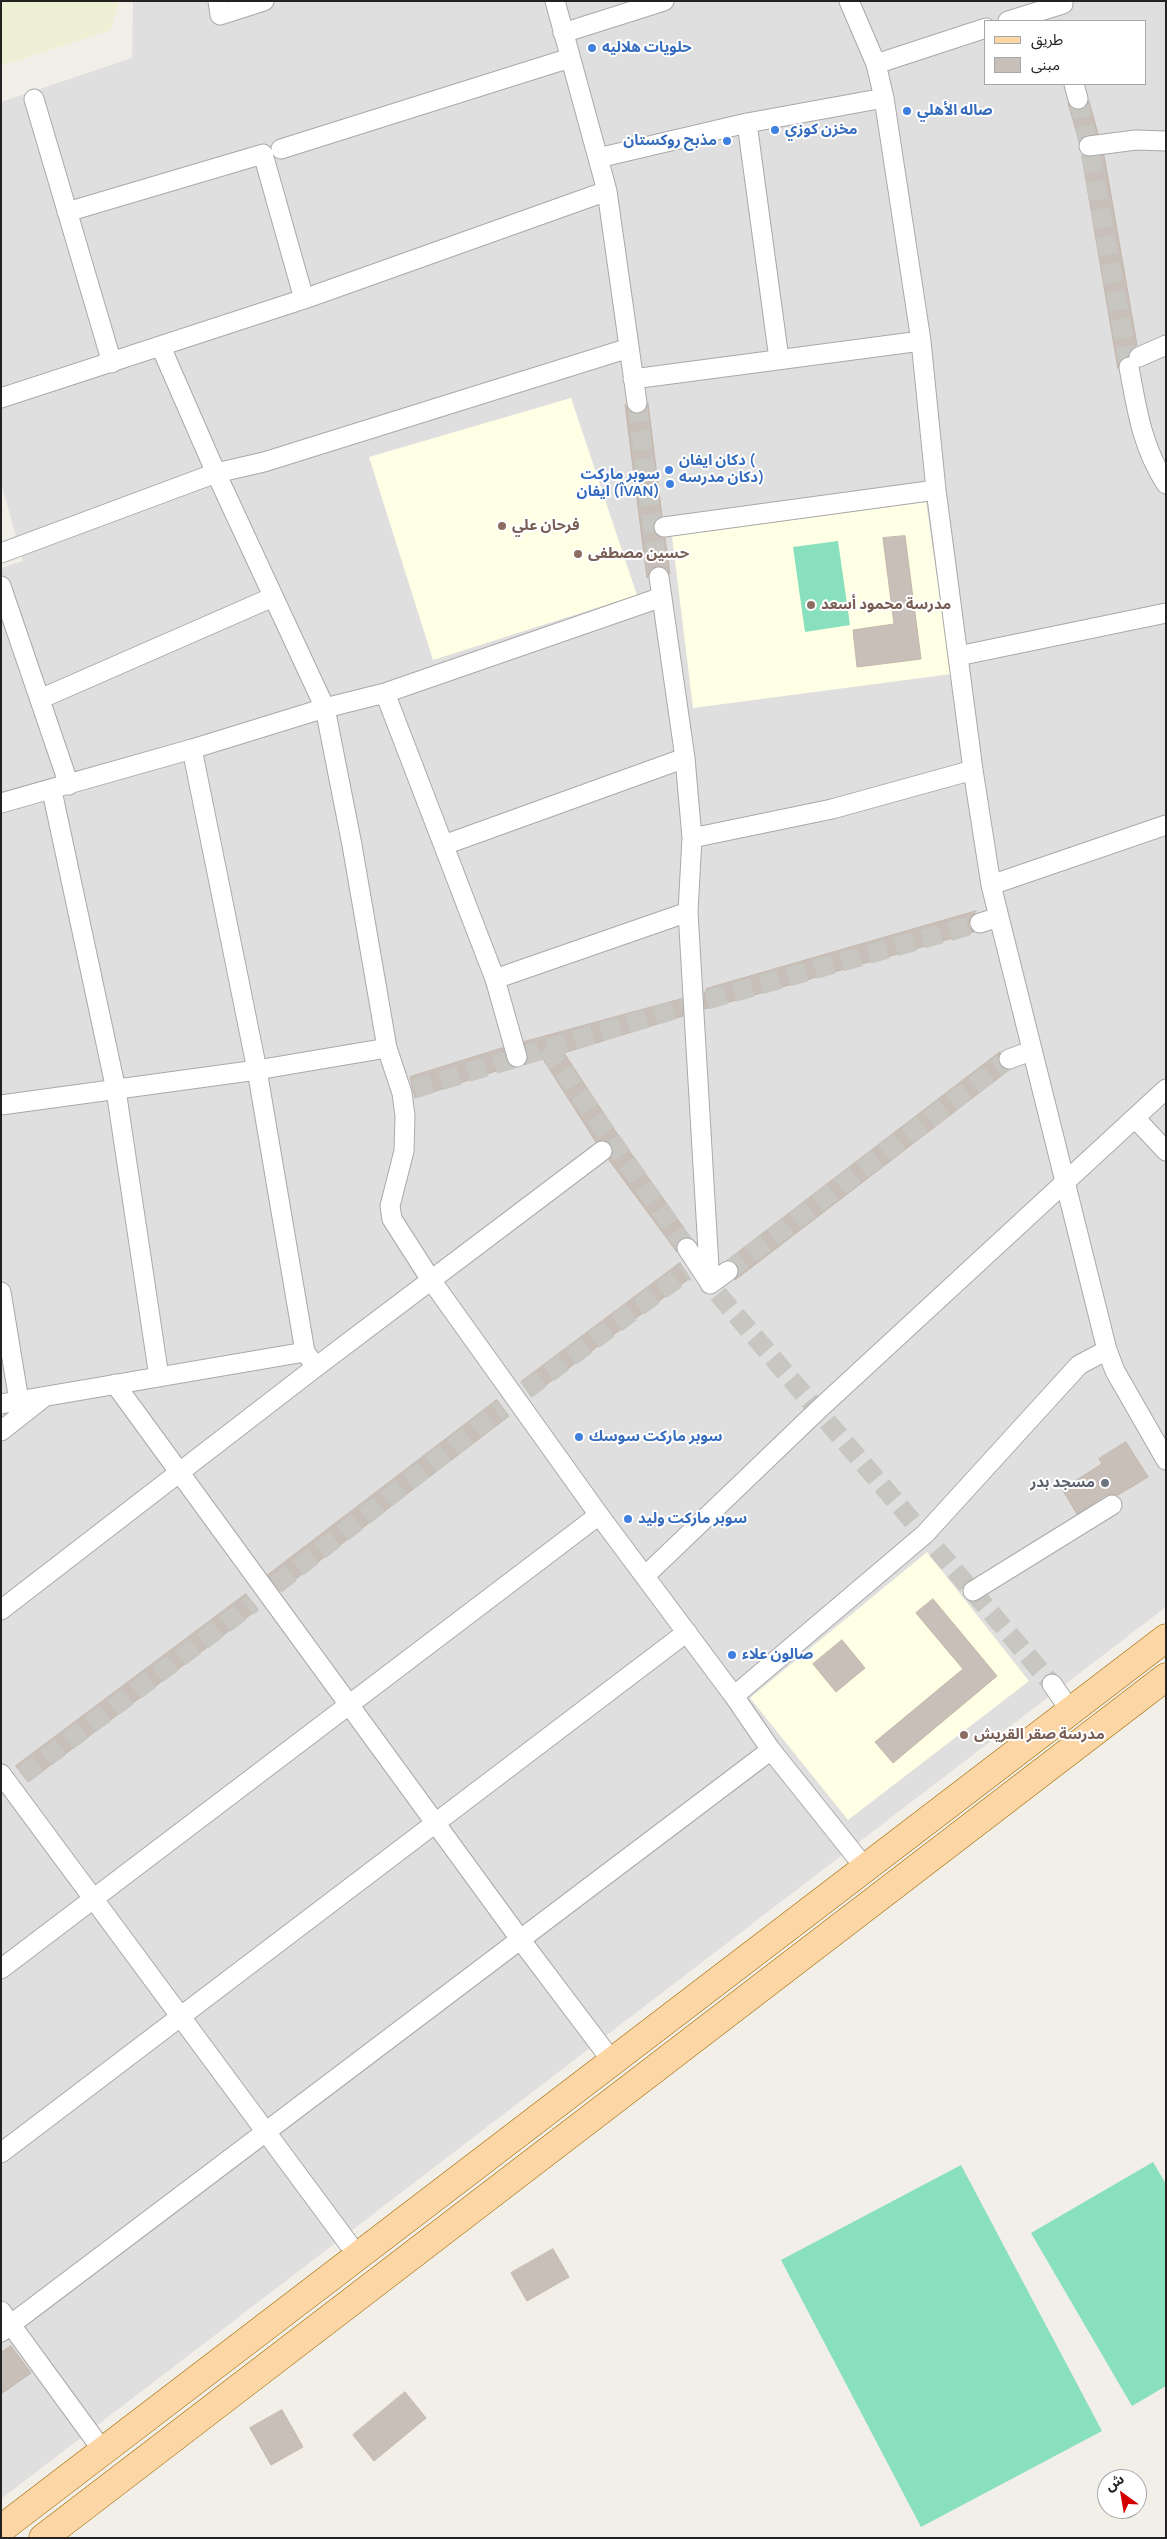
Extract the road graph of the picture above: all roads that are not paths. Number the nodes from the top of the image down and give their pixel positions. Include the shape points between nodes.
1 (218, 1) edge
2 (264, 1) edge
3 (555, 1) edge
4 (664, 1) edge
5 (849, 1) edge
6 (1056, 8) edge
7 (1012, 20) edge
8 (984, 29) edge
9 (563, 34) junction
10 (570, 58) junction
11 (876, 64) junction
12 (884, 98) junction
13 (34, 99) dead end
14 (747, 123) junction
15 (1166, 141) edge
16 (1089, 146) dead end
17 (281, 148) dead end
18 (598, 158) junction
19 (607, 191) junction
20 (67, 212) junction
21 (304, 299) junction
22 (921, 341) junction
23 (1166, 345) edge
24 (161, 347) junction
25 (630, 348) junction
26 (779, 358) junction
27 (112, 363) junction
28 (633, 379) junction
29 (1, 398) edge
30 (637, 403) tunnel mouth
31 (216, 473) junction
32 (1166, 484) edge
33 (936, 490) junction
34 (664, 527) dead end
35 (1, 553) edge
36 (659, 577) tunnel mouth
37 (1, 586) edge
38 (273, 597) junction
39 (662, 597) junction
40 (1166, 613) edge
41 (958, 656) junction
42 (385, 693) junction
43 (40, 699) junction
44 (324, 708) junction
45 (192, 749) junction
46 (684, 758) junction
47 (973, 770) junction
48 (60, 788) junction
49 (1, 803) edge
50 (1166, 825) edge
51 (692, 838) junction
52 (444, 845) junction
53 (991, 885) junction
54 (688, 912) junction
55 (999, 917) junction
56 (980, 923) tunnel mouth
57 (495, 979) junction
58 (387, 1048) junction
59 (1031, 1051) junction
60 (518, 1057) dead end
61 (1009, 1059) tunnel mouth
62 (257, 1070) junction
63 (1166, 1089) edge
64 (116, 1090) junction
65 (1, 1105) edge
66 (1136, 1118) junction
67 (1166, 1150) edge
68 (602, 1151) dead end
69 (1064, 1183) junction
70 (690, 1261) tunnel mouth
71 (728, 1271) tunnel mouth
72 (431, 1280) junction
73 (714, 1289) junction
74 (1, 1292) edge
75 (1107, 1350) junction
76 (311, 1359) junction
77 (159, 1376) junction
78 (115, 1384) junction
79 (46, 1396) junction
80 (10, 1402) edge
81 (1, 1430) edge
82 (1166, 1460) edge
83 (179, 1474) junction
84 (1112, 1505) dead end
85 (599, 1515) junction
86 (645, 1576) junction
87 (973, 1591) dead end
88 (1, 1610) edge
89 (687, 1632) junction
90 (1166, 1638) edge
91 (1166, 1677) edge
92 (1052, 1684) tunnel mouth
93 (734, 1696) junction
94 (348, 1705) junction
95 (1070, 1710) junction
96 (771, 1750) junction
97 (9, 1781) edge
98 (435, 1823) junction
99 (866, 1869) junction
100 (94, 1899) junction
101 (520, 1939) junction
102 (1, 1969) edge
103 (181, 2017) junction
104 (612, 2061) junction
105 (266, 2132) junction
106 (1, 2153) edge
107 (357, 2255) junction
108 (5, 2322) edge
109 (103, 2451) junction
110 (1, 2529) edge
111 (43, 2538) edge

1 - 2 street via 220,15
3 - 9 street
4 - 9 street
5 - 11 street
6 - 7 street
8 - 11 street
9 - 10 street
10 - 17 street
10 - 18 street
11 - 12 street
12 - 14 street
12 - 22 street
13 - 20 street
14 - 18 street
14 - 26 street
15 - 16 street via 1136,140
18 - 19 street
19 - 21 street
19 - 25 street
20 - 21 street via 263,154
20 - 27 street
21 - 24 street
22 - 26 street
22 - 33 street
23 - 32 street via 1134,362 1140,430 1152,462
24 - 27 street
24 - 31 street
25 - 28 street
25 - 31 street via 264,462
26 - 28 street
27 - 29 street
28 - 30 street
31 - 35 street
31 - 38 street
33 - 34 street
33 - 41 street
36 - 39 street
37 - 43 street
38 - 43 street
38 - 44 street
39 - 42 street
39 - 46 street
40 - 41 street
41 - 47 street
42 - 44 street
42 - 52 street
43 - 48 street
44 - 45 street
44 - 58 street via 352,844
45 - 48 street
45 - 62 street
46 - 51 street
46 - 52 street
47 - 51 street via 832,809
47 - 53 street
48 - 49 street
48 - 64 street
50 - 53 street
51 - 54 street
52 - 57 street
53 - 55 street
54 - 57 street
54 - 73 street
55 - 56 street
55 - 59 street
57 - 60 street
58 - 62 street
58 - 72 street via 408,1091 406,1136 390,1206 392,1218
59 - 61 street
59 - 69 street
62 - 64 street
62 - 76 street
63 - 66 street
64 - 65 street
64 - 77 street
66 - 67 street
66 - 69 street
68 - 72 street
69 - 75 street
69 - 86 street via 816,1411
70 - 73 street
71 - 73 street
72 - 76 street
72 - 85 street
74 - 80 street
75 - 82 street via 1115,1371
75 - 93 street via 1080,1365 925,1534
76 - 77 street
76 - 83 street
77 - 78 street
78 - 79 street
78 - 83 street
79 - 80 street
79 - 81 street
83 - 88 street
83 - 94 street
84 - 87 street
85 - 86 street
85 - 94 street
86 - 89 street
89 - 93 street
89 - 98 street
90 - 95 main road
91 - 111 main road
92 - 95 street
93 - 96 street
94 - 98 street
94 - 100 street
95 - 99 main road
96 - 99 street
96 - 101 street
97 - 100 street
98 - 101 street
98 - 103 street
99 - 104 main road
100 - 102 street
100 - 103 street
101 - 104 street
101 - 105 street
103 - 105 street
103 - 106 street
104 - 107 main road
105 - 107 street
105 - 108 street
107 - 109 main road
108 - 109 street
109 - 110 main road

